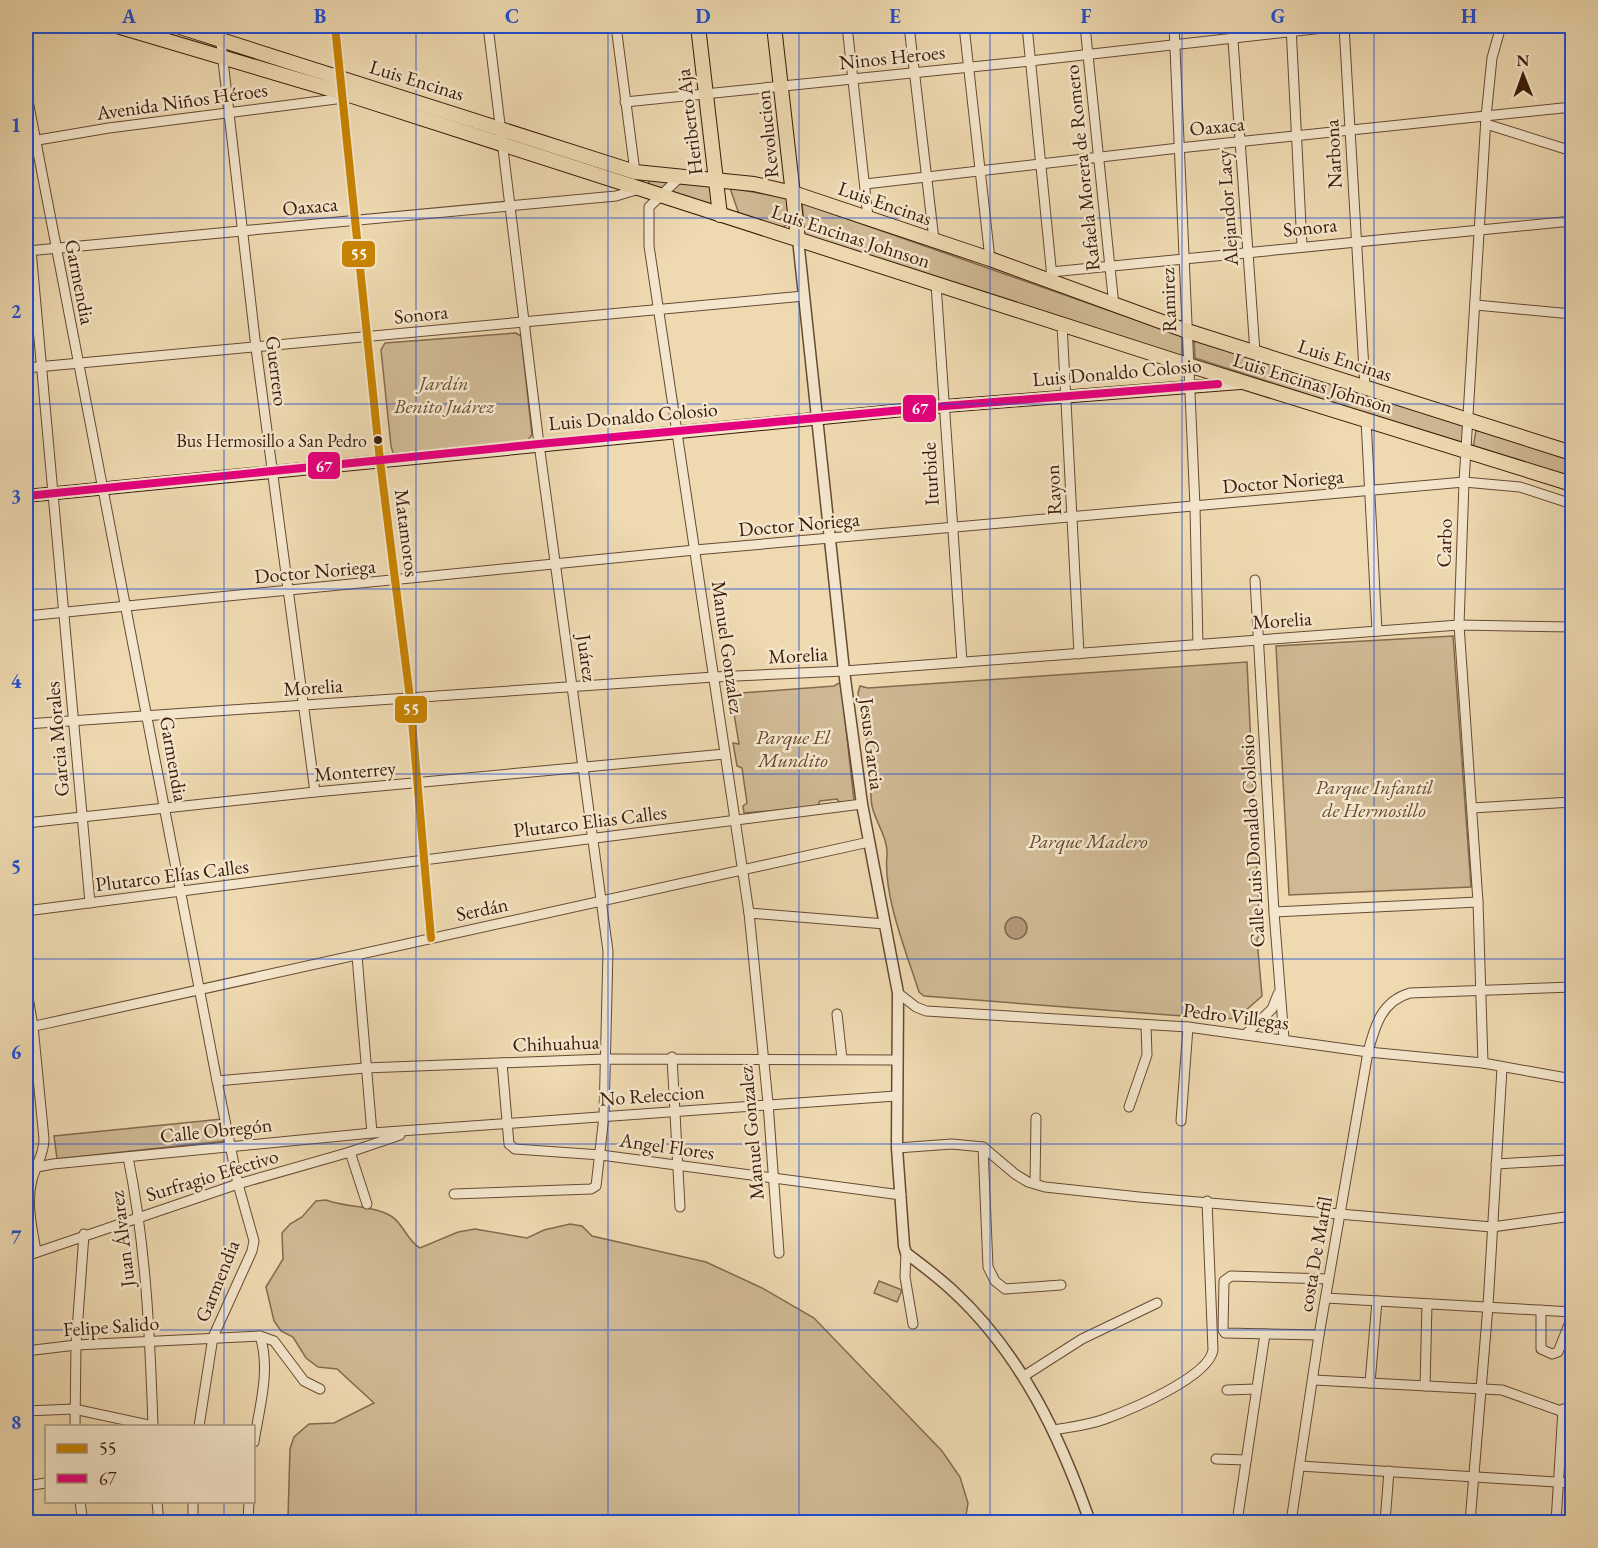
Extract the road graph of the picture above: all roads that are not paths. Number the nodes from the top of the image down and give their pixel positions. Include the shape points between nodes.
1 (117, 26) edge
2 (177, 26) edge
3 (219, 26) edge
4 (335, 26) edge
5 (488, 26) edge
6 (616, 26) edge
7 (698, 26) edge
8 (774, 26) edge
9 (847, 26) edge
10 (909, 26) edge
11 (964, 26) edge
12 (1026, 26) edge
13 (1085, 26) edge
14 (1173, 26) edge
15 (1232, 26) edge
16 (1342, 26) edge
17 (1501, 26) edge
18 (1291, 28) edge
19 (1233, 39) junction
20 (221, 40) junction
21 (1175, 45) junction
22 (1088, 54) junction
23 (223, 57) junction
24 (1030, 61) junction
25 (968, 68) junction
26 (914, 73) junction
27 (342, 77) junction
28 (853, 79) junction
29 (781, 88) junction
30 (26, 90) edge
31 (705, 95) junction
32 (343, 96) junction
33 (625, 102) junction
34 (1572, 107) edge
35 (229, 112) junction
36 (1486, 121) junction
37 (501, 127) junction
38 (1350, 130) junction
39 (1297, 135) junction
40 (30, 141) edge
41 (1241, 141) junction
42 (504, 145) junction
43 (1179, 148) junction
44 (1572, 151) edge
45 (1099, 158) junction
46 (1040, 165) junction
47 (635, 172) junction
48 (980, 172) junction
49 (680, 177) junction
50 (925, 177) junction
51 (715, 180) junction
52 (865, 184) junction
53 (639, 189) junction
54 (793, 193) junction
55 (661, 195) junction
56 (512, 206) junction
57 (720, 215) junction
58 (868, 217) junction
59 (355, 220) junction
60 (1572, 221) edge
61 (1481, 229) junction
62 (243, 231) junction
63 (798, 239) junction
64 (934, 240) junction
65 (1356, 241) junction
66 (1302, 246) junction
67 (55, 248) junction
68 (28, 250) edge
69 (1248, 252) junction
70 (1184, 258) junction
71 (990, 259) junction
72 (1110, 266) junction
73 (1052, 278) junction
74 (936, 284) junction
75 (804, 296) junction
76 (1476, 305) junction
77 (1114, 306) junction
78 (658, 310) junction
79 (1572, 314) edge
80 (526, 322) junction
81 (1062, 324) junction
82 (1187, 331) junction
83 (368, 338) junction
84 (256, 348) junction
85 (1255, 352) junction
86 (78, 363) junction
87 (1188, 365) junction
88 (41, 367) junction
89 (26, 368) edge
90 (1244, 383) junction
91 (1190, 385) junction
92 (1365, 387) junction
93 (1066, 396) junction
94 (945, 406) junction
95 (817, 418) junction
96 (1366, 420) junction
97 (1469, 420) junction
98 (677, 432) junction
99 (540, 444) junction
100 (1466, 450) junction
101 (1572, 453) edge
102 (380, 461) junction
103 (1525, 469) junction
104 (272, 472) junction
105 (1464, 482) junction
106 (1572, 484) edge
107 (1520, 488) junction
108 (100, 489) junction
109 (1371, 491) junction
110 (52, 494) junction
111 (26, 496) edge
112 (1572, 504) edge
113 (1195, 507) junction
114 (1073, 516) junction
115 (951, 528) junction
116 (831, 540) junction
117 (696, 550) junction
118 (555, 565) junction
119 (1255, 579) dead end
120 (395, 582) junction
121 (286, 591) junction
122 (126, 606) junction
123 (64, 612) junction
124 (1572, 613) edge
125 (26, 616) edge
126 (1459, 626) junction
127 (1572, 627) edge
128 (1377, 631) junction
129 (1258, 640) junction
130 (1198, 645) junction
131 (1079, 654) junction
132 (962, 662) junction
133 (844, 671) junction
134 (714, 677) junction
135 (573, 689) junction
136 (410, 698) junction
137 (302, 706) junction
138 (148, 717) junction
139 (73, 720) junction
140 (26, 724) edge
141 (725, 754) junction
142 (582, 768) junction
143 (418, 783) junction
144 (315, 792) junction
145 (1572, 802) edge
146 (862, 804) junction
147 (1472, 808) junction
148 (165, 810) junction
149 (82, 818) junction
150 (735, 820) junction
151 (26, 824) edge
152 (592, 839) junction
153 (869, 842) junction
154 (426, 860) junction
155 (742, 871) junction
156 (323, 874) joint
157 (181, 892) junction
158 (601, 902) junction
159 (1478, 902) junction
160 (90, 903) junction
161 (26, 911) edge
162 (1274, 912) junction
163 (748, 913) junction
164 (885, 924) junction
165 (431, 938) junction
166 (357, 956) junction
167 (26, 986) edge
168 (1572, 987) edge
169 (1280, 989) junction
170 (1479, 989) junction
171 (200, 990) junction
172 (898, 993) junction
173 (837, 1014) dead end
174 (1146, 1025) junction
175 (29, 1027) edge
176 (1188, 1027) junction
177 (1247, 1034) junction
178 (1284, 1039) junction
179 (1368, 1052) junction
180 (672, 1057) junction
181 (764, 1058) junction
182 (605, 1059) junction
183 (842, 1059) junction
184 (897, 1060) junction
185 (502, 1063) junction
186 (1483, 1063) junction
187 (365, 1068) junction
188 (1502, 1068) junction
189 (1572, 1079) edge
190 (217, 1081) junction
191 (896, 1096) junction
192 (768, 1103) junction
193 (1129, 1107) dead end
194 (676, 1111) junction
195 (604, 1116) junction
196 (1036, 1118) dead end
197 (1181, 1120) dead end
198 (506, 1124) junction
199 (411, 1131) junction
200 (372, 1133) junction
201 (230, 1146) junction
202 (983, 1147) junction
203 (897, 1148) junction
204 (350, 1152) junction
205 (601, 1155) junction
206 (128, 1156) junction
207 (1566, 1160) dead end
208 (678, 1164) junction
209 (1496, 1164) junction
210 (37, 1168) junction
211 (26, 1169) edge
212 (773, 1178) junction
213 (1035, 1183) junction
214 (238, 1184) junction
215 (454, 1194) dead end
216 (902, 1195) junction
217 (1207, 1201) junction
218 (367, 1204) dead end
219 (680, 1207) dead end
220 (28, 1213) edge
221 (1340, 1214) junction
222 (140, 1216) junction
223 (1572, 1216) edge
224 (1492, 1227) junction
225 (84, 1234) junction
226 (36, 1251) junction
227 (779, 1253) dead end
228 (906, 1253) junction
229 (26, 1256) edge
230 (1328, 1279) junction
231 (1060, 1285) dead end
232 (1326, 1298) junction
233 (1377, 1301) junction
234 (1157, 1303) dead end
235 (1427, 1304) junction
236 (1488, 1306) junction
237 (1541, 1310) junction
238 (1572, 1312) edge
239 (1572, 1317) edge
240 (913, 1324) dead end
241 (1265, 1334) junction
242 (1319, 1335) junction
243 (260, 1336) junction
244 (213, 1337) junction
245 (150, 1341) junction
246 (76, 1345) junction
247 (26, 1352) edge
248 (1024, 1376) junction
249 (1314, 1380) junction
250 (1370, 1383) junction
251 (1425, 1386) junction
252 (1481, 1388) junction
253 (320, 1389) dead end
254 (1257, 1389) junction
255 (1227, 1390) dead end
256 (74, 1409) junction
257 (1563, 1409) junction
258 (26, 1411) edge
259 (1572, 1415) edge
260 (75, 1425) edge
261 (148, 1425) edge
262 (153, 1425) edge
263 (199, 1425) edge
264 (1054, 1430) junction
265 (255, 1435) edge
266 (1216, 1459) dead end
267 (1246, 1460) junction
268 (1300, 1466) junction
269 (1389, 1471) junction
270 (1474, 1476) junction
271 (45, 1483) edge
272 (1559, 1483) junction
273 (1572, 1484) edge
274 (26, 1486) edge
275 (80, 1503) edge
276 (157, 1503) edge
277 (193, 1503) edge
278 (249, 1503) edge
279 (83, 1522) edge
280 (159, 1522) edge
281 (193, 1522) edge
282 (248, 1522) edge
283 (1090, 1522) edge
284 (1237, 1522) edge
285 (1291, 1522) edge
286 (1385, 1522) edge
287 (1470, 1522) edge
288 (1556, 1522) edge

1 - 23 main road, Luis Encinas Johnson
2 - 20 main road, Luis Encinas
3 - 20 street, Guerrero
4 - 27 street, Matamoros
5 - 37 street, Juárez
6 - 33 street
7 - 31 main road, Heriberto Aja
8 - 29 main road, Revolucion
9 - 28 street
10 - 26 street
11 - 25 street
12 - 24 street
13 - 22 street, Rafaela Morera de Romero
14 - 21 street, Ramirez
15 - 19 street, Alejandor Lacy
16 - 18 street, Ninos Heroes
16 - 38 street, Narbona
17 - 36 street, Carbo via 1492,58
18 - 19 street, Ninos Heroes
18 - 39 street
19 - 21 street, Ninos Heroes
19 - 41 street, Alejandor Lacy
20 - 23 street, Guerrero
20 - 27 main road, Luis Encinas
21 - 22 street, Ninos Heroes
21 - 43 street, Ramirez
22 - 24 street, Ninos Heroes
22 - 45 street, Rafaela Morera de Romero
23 - 32 main road, Luis Encinas Johnson
23 - 35 street, Guerrero
24 - 25 street, Ninos Heroes
24 - 46 street
25 - 26 street, Ninos Heroes
25 - 48 street
26 - 28 street, Ninos Heroes
26 - 50 street
27 - 32 street, Matamoros
27 - 37 main road, Luis Encinas
28 - 29 street, Ninos Heroes
28 - 52 street
29 - 31 street, Ninos Heroes
29 - 54 main road, Revolucion
30 - 40 street, Garmendia
31 - 33 street, Ninos Heroes
31 - 51 main road, Heriberto Aja
32 - 35 street, Avenida Niños Héroes
32 - 42 main road, Luis Encinas Johnson
32 - 59 street, Matamoros
33 - 47 street
34 - 36 street, Oaxaca
35 - 40 street, Avenida Niños Héroes
35 - 62 street, Guerrero
36 - 38 street, Oaxaca
36 - 44 street
36 - 61 street, Carbo
37 - 42 street, Juárez
37 - 47 main road, Luis Encinas
38 - 39 street, Oaxaca
38 - 65 street, Narbona
39 - 41 street, Oaxaca
39 - 66 street
40 - 67 street, Garmendia
41 - 43 street, Oaxaca
41 - 69 street, Alejandor Lacy
42 - 53 main road, Luis Encinas Johnson
42 - 56 street, Juárez
43 - 45 street, Oaxaca
43 - 70 street, Ramirez
45 - 46 street, Oaxaca
45 - 72 street, Rafaela Morera de Romero
46 - 48 street, Oaxaca
46 - 73 street
47 - 49 main road, Luis Encinas
48 - 50 street, Oaxaca
48 - 71 street
49 - 51 main road, Luis Encinas
49 - 55 street, Manuel Gonzalez
50 - 52 street, Oaxaca
50 - 64 street
51 - 54 main road, Luis Encinas
51 - 57 main road, Heriberto Aja
52 - 58 street
53 - 55 main road, Luis Encinas Johnson
53 - 56 street, Oaxaca via 616,196
54 - 58 main road, Luis Encinas
54 - 63 main road, Revolucion
55 - 57 main road, Luis Encinas Johnson
55 - 78 street, Manuel Gonzalez via 649,207 647,216
56 - 59 street, Oaxaca
56 - 80 street, Juárez
57 - 63 main road, Luis Encinas Johnson
58 - 64 main road, Luis Encinas
59 - 62 street, Oaxaca
59 - 83 street, Matamoros
60 - 61 street, Sonora
61 - 65 street, Sonora
61 - 76 street, Carbo
62 - 67 street, Oaxaca
62 - 84 street, Guerrero
63 - 74 main road, Luis Encinas Johnson
63 - 75 street, Jesus Garcia
64 - 71 main road, Luis Encinas
65 - 66 street, Sonora
65 - 92 street, Narbona
66 - 69 street, Sonora
67 - 68 street, Oaxaca
67 - 86 street, Garmendia
68 - 88 street, Garcia Morales
69 - 70 street, Sonora
69 - 85 street, Alejandor Lacy
70 - 72 street, Sonora
70 - 82 street, Ramirez
71 - 73 main road, Luis Encinas
72 - 73 street, Sonora
72 - 77 street, Rafaela Morera de Romero
73 - 77 main road, Luis Encinas
74 - 81 main road, Luis Encinas Johnson
74 - 94 street, Iturbide
75 - 78 street, Sonora
75 - 95 street, Jesus Garcia
76 - 79 street
76 - 97 street, Carbo
77 - 82 main road, Luis Encinas
78 - 80 street, Sonora
78 - 98 street, Manuel Gonzalez
80 - 83 street, Sonora
80 - 99 street, Juárez
81 - 87 main road, Luis Encinas Johnson
81 - 93 street, Rayon
82 - 85 main road, Luis Encinas
82 - 87 street, Ramirez
83 - 84 street, Sonora
83 - 102 street, Matamoros
84 - 86 street, Sonora
84 - 104 street, Guerrero
85 - 92 main road, Luis Encinas
86 - 88 street, Sonora
86 - 108 street, Garmendia
87 - 90 main road, Luis Encinas Johnson
87 - 91 street, Ramirez
88 - 89 street, Sonora
88 - 110 street, Garcia Morales
90 - 91 main road, Luis Donaldo Colosio
90 - 96 main road, Luis Encinas Johnson
91 - 93 main road, Luis Donaldo Colosio
91 - 113 street, Ramirez
92 - 97 main road, Luis Encinas
93 - 94 main road, Luis Donaldo Colosio
93 - 114 street, Rayon
94 - 95 main road, Luis Donaldo Colosio
94 - 115 street, Iturbide
95 - 98 main road, Luis Donaldo Colosio
95 - 116 street, Jesus Garcia
96 - 100 main road, Luis Encinas Johnson
96 - 109 street
97 - 100 street, Carbo
97 - 101 main road, Luis Encinas
98 - 99 main road, Luis Donaldo Colosio
98 - 117 street, Manuel Gonzalez
99 - 102 main road, Luis Donaldo Colosio
99 - 118 street, Juárez
100 - 103 main road, Luis Encinas Johnson
100 - 105 street, Carbo
102 - 104 main road, Luis Donaldo Colosio
102 - 120 street, Matamoros
103 - 106 main road, Luis Encinas Johnson
103 - 107 street
104 - 108 main road, Luis Donaldo Colosio
104 - 121 street, Guerrero
105 - 107 street, Doctor Noriega
105 - 109 street, Doctor Noriega
105 - 126 street, Carbo
107 - 112 street, Doctor Noriega
108 - 110 main road, Luis Donaldo Colosio
108 - 122 street, Garmendia
109 - 113 street, Doctor Noriega
109 - 128 street
110 - 111 main road, Luis Donaldo Colosio
110 - 123 street, Garcia Morales
113 - 114 street, Doctor Noriega
113 - 130 street, Ramirez
114 - 115 street, Doctor Noriega
114 - 131 street, Rayon
115 - 116 street, Doctor Noriega
115 - 132 street, Iturbide
116 - 117 street, Doctor Noriega
116 - 133 street, Jesus Garcia
117 - 118 street, Doctor Noriega
117 - 134 street, Manuel Gonzalez
118 - 120 street, Doctor Noriega
118 - 135 street, Juárez
119 - 129 street, Calle Luis Donaldo Colosio
120 - 121 street, Doctor Noriega
120 - 136 street, Matamoros
121 - 122 street, Doctor Noriega
121 - 137 street, Guerrero
122 - 123 street, Doctor Noriega
122 - 138 street, Garmendia
123 - 125 street, Doctor Noriega
123 - 139 street, Garcia Morales
124 - 127 street
126 - 127 street, Morelia
126 - 128 street, Morelia
126 - 147 street, Carbo
128 - 129 street, Morelia
129 - 130 street, Morelia
129 - 162 street, Calle Luis Donaldo Colosio
130 - 131 street, Morelia
131 - 132 street, Morelia
132 - 133 street, Morelia
133 - 134 street, Morelia
133 - 146 street, Jesus Garcia
134 - 135 street, Morelia
134 - 141 street, Manuel Gonzalez
135 - 136 street, Morelia
135 - 142 street, Juárez
136 - 137 street, Morelia
136 - 143 street, Matamoros
137 - 138 street, Morelia
137 - 144 street, Guerrero
138 - 139 street, Morelia
138 - 148 street, Garmendia
139 - 140 street, Morelia
139 - 149 street, Garcia Morales
141 - 142 street, Monterrey
141 - 150 street, Manuel Gonzalez
142 - 143 street, Monterrey
142 - 152 street, Juárez
143 - 144 street, Monterrey
143 - 154 street, Matamoros
144 - 148 street, Monterrey
145 - 147 street
146 - 150 street, Plutarco Elias Calles
146 - 153 street, Jesus Garcia
147 - 159 street, Carbo
148 - 149 street, Monterrey
148 - 157 street, Garmendia
149 - 151 street, Monterrey
149 - 160 street, Garcia Morales
150 - 152 street, Plutarco Elias Calles
150 - 155 street, Manuel Gonzalez
152 - 154 street, Plutarco Elias Calles
152 - 158 street, Juárez
153 - 155 street, Serdán
153 - 164 street, Jesus Garcia
154 - 156 street, Plutarco Elias Calles
154 - 165 street, Matamoros
155 - 158 street, Serdán
155 - 163 street, Manuel Gonzalez
156 - 157 street, Plutarco Elías Calles
157 - 160 street, Plutarco Elías Calles
157 - 171 street, Garmendia
158 - 165 street, Serdán
158 - 182 street, Juárez via 608,951
159 - 162 street
159 - 170 street, Carbo
160 - 161 street, Plutarco Elías Calles
162 - 169 street, Calle Luis Donaldo Colosio
163 - 164 street
163 - 181 street, Manuel Gonzalez
164 - 172 street, Jesus Garcia
165 - 166 street, Serdán
166 - 171 street, Serdán
166 - 187 street
167 - 175 street
168 - 170 street
169 - 177 street via 1272,1009
169 - 178 street, Calle Luis Donaldo Colosio
170 - 179 street, costa De Marfil via 1394,997 1378,1023
170 - 186 street, Carbo
171 - 175 street, Serdán
171 - 190 street, Garmendia
172 - 174 street, Pedro Villegas via 926,1011
172 - 184 street, Jesus Garcia
173 - 183 street
174 - 176 street, Pedro Villegas
174 - 193 street via 1147,1055
175 - 210 street via 44,1139 44,1153
176 - 177 street, Pedro Villegas
176 - 197 street
177 - 178 street, Pedro Villegas
178 - 179 street, Pedro Villegas
179 - 186 street, Pedro Villegas
179 - 221 street, costa De Marfil
180 - 181 street, Chihuahua
180 - 182 street, Chihuahua
180 - 194 street
181 - 183 street, Chihuahua
181 - 192 street, Manuel Gonzalez
182 - 185 street, Chihuahua
182 - 195 street, Juárez
183 - 184 street, Chihuahua
184 - 191 street, Jesus Garcia
185 - 187 street, Chihuahua
185 - 198 street, Angel Flores
186 - 188 street, Pedro Villegas
187 - 190 street, Chihuahua
187 - 200 street
188 - 189 street, Pedro Villegas
188 - 209 street
190 - 201 street, Garmendia
191 - 192 street, No Releccion
191 - 203 street, Jesus Garcia
192 - 194 street, No Releccion
192 - 212 street, Manuel Gonzalez
194 - 195 street, No Releccion
194 - 208 street
195 - 198 street, No Releccion
195 - 205 street, Juárez
196 - 213 street
198 - 199 street, No Releccion
198 - 205 street, Angel Flores via 509,1144 515,1149
199 - 200 street, Calle Obregón
199 - 204 street, Surfragio Efectivo
200 - 201 street, Calle Obregón
201 - 206 street, Calle Obregón
201 - 214 street, Garmendia
202 - 203 street via 952,1144
202 - 213 street via 1015,1174
202 - 231 street via 988,1267 995,1281 1005,1288
203 - 216 street, Jesus Garcia
204 - 214 street, Surfragio Efectivo
204 - 218 street
205 - 208 street, Angel Flores
205 - 215 street, Juárez via 594,1188
206 - 210 street, Calle Obregón
206 - 222 street, Juan Álvarez
207 - 209 street
208 - 212 street, Angel Flores
208 - 219 street
209 - 224 street
210 - 211 street, Calle Obregón
210 - 220 street
212 - 216 street, Angel Flores
212 - 227 street, Manuel Gonzalez
213 - 217 street via 1098,1193
214 - 222 street, Surfragio Efectivo
214 - 244 street, Garmendia via 253,1246
216 - 228 street, Jesus Garcia
217 - 221 street
217 - 264 street via 1212,1338 1209,1361 1177,1385 1135,1407 1103,1420
220 - 226 street
221 - 224 street
221 - 230 street, costa De Marfil
222 - 225 street, Surfragio Efectivo
222 - 245 street, Juan Álvarez
223 - 224 street
224 - 236 street
225 - 226 street, Surfragio Efectivo
225 - 246 street
226 - 229 street, Surfragio Efectivo
228 - 240 street via 905,1277
228 - 248 street via 957,1295
230 - 232 street, costa De Marfil
230 - 241 street via 1226,1278 1223,1330 1229,1334
232 - 233 street
232 - 242 street, costa De Marfil
233 - 235 street
233 - 250 street
234 - 248 street via 1082,1339
235 - 236 street
235 - 251 street
236 - 237 street
236 - 252 street
237 - 238 street
237 - 239 street via 1541,1349 1552,1354 1558,1352
241 - 242 street
241 - 254 street
242 - 249 street, costa De Marfil
243 - 244 street, Felipe Salido
243 - 253 street via 274,1341 304,1381
243 - 265 street via 264,1376
244 - 245 street, Felipe Salido
244 - 263 street, Garmendia
245 - 246 street, Felipe Salido
245 - 262 street, Juan Álvarez
246 - 247 street, Felipe Salido
246 - 256 street
248 - 264 street
249 - 250 street
249 - 268 street, costa De Marfil
250 - 251 street
251 - 252 street
252 - 257 street via 1502,1390
252 - 270 street
254 - 255 street
254 - 267 street
256 - 258 street
256 - 260 street
256 - 261 street
257 - 259 street
257 - 272 street
264 - 283 street
266 - 267 street
267 - 284 street
268 - 269 street
268 - 285 street, costa De Marfil
269 - 270 street
269 - 286 street
270 - 272 street
270 - 287 street
271 - 274 street
272 - 273 street
272 - 288 street
275 - 279 street
276 - 280 street
277 - 281 street
278 - 282 street

